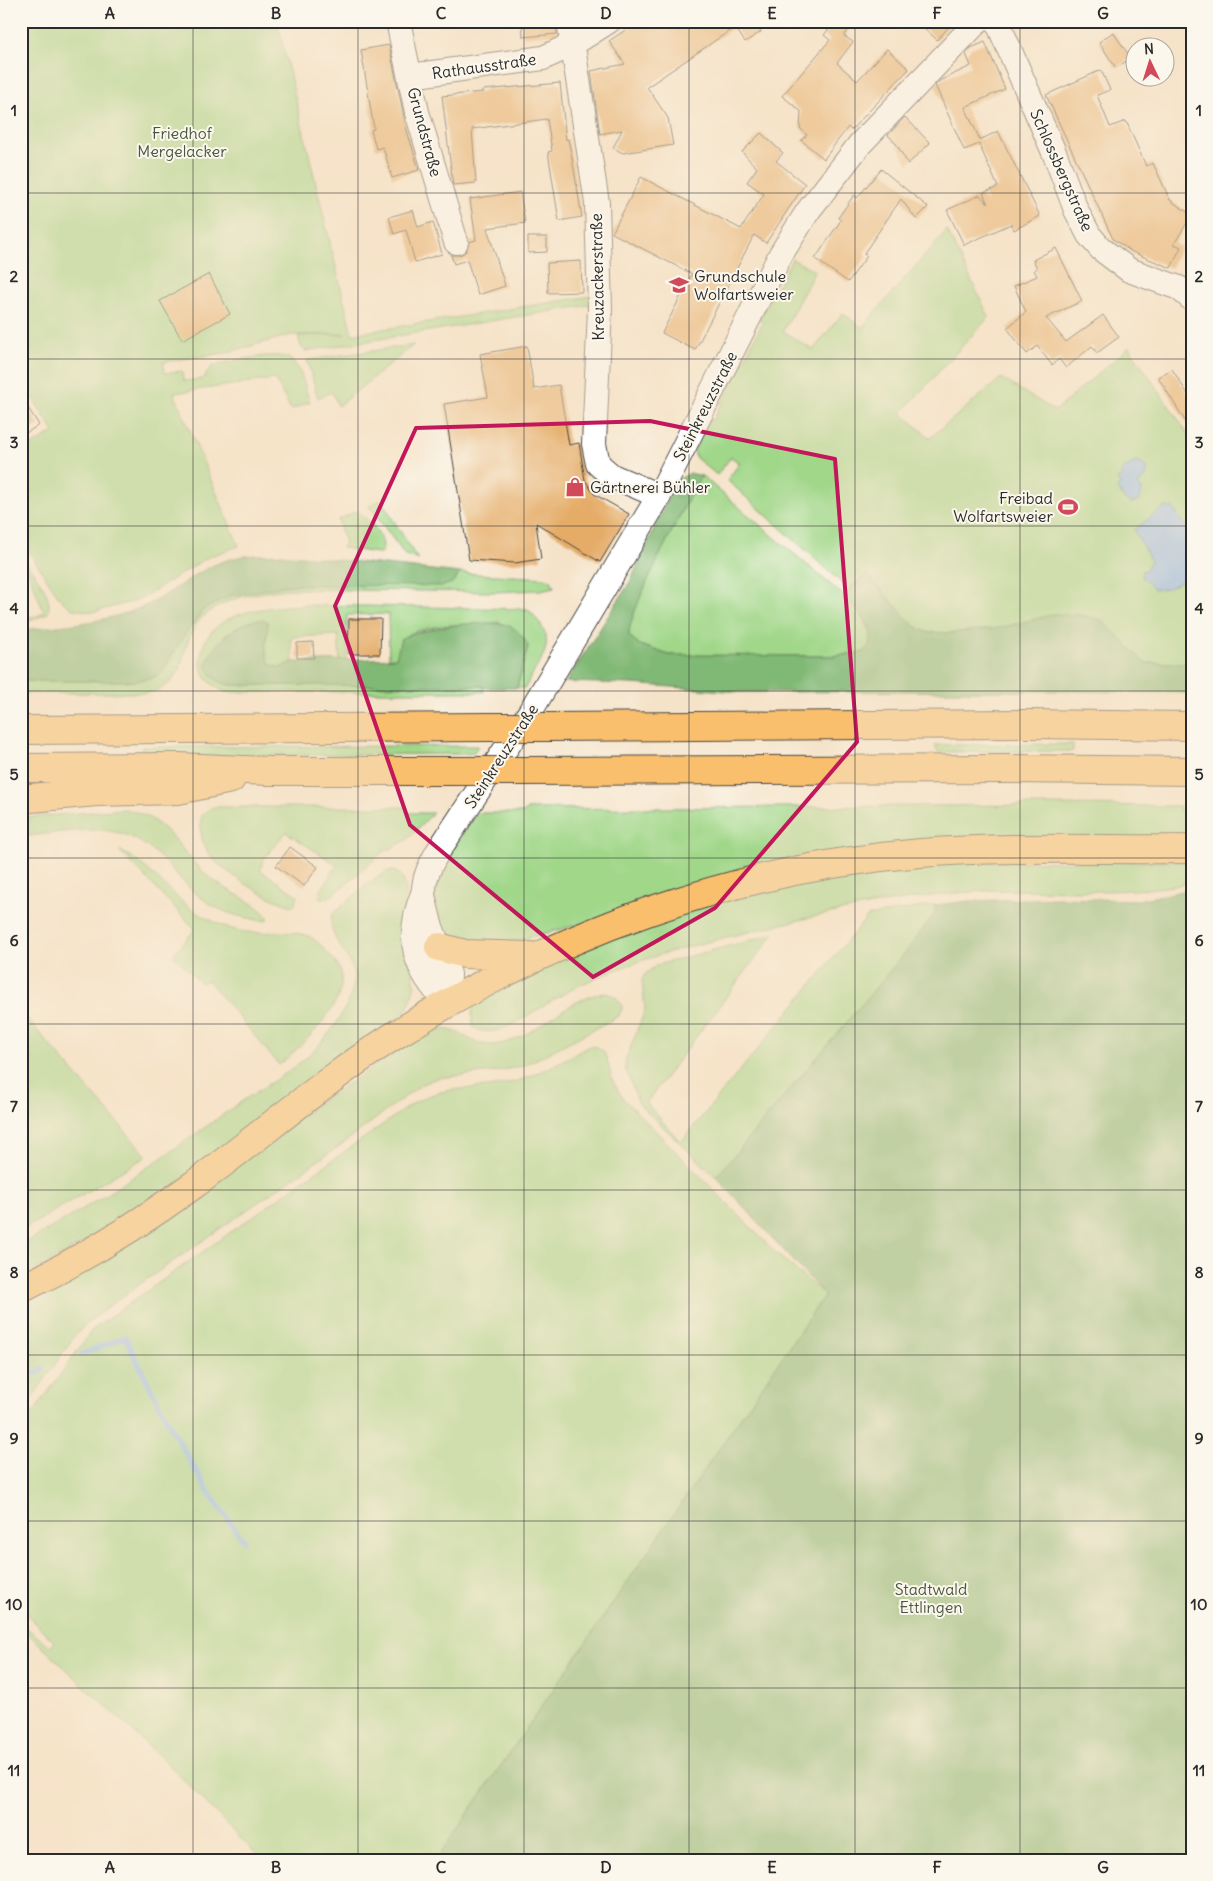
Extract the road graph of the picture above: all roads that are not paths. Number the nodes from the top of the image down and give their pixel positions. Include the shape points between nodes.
1 (398, 21) edge
2 (568, 21) edge
3 (609, 21) edge
4 (978, 21) edge
5 (997, 21) edge
6 (573, 44) junction
7 (410, 76) junction
8 (456, 242) dead end
9 (1187, 288) edge
10 (659, 496) junction
11 (1192, 726) edge
12 (21, 730) edge
13 (21, 768) edge
14 (1192, 771) edge
15 (269, 772) junction
16 (21, 799) edge
17 (1192, 849) edge
18 (423, 895) junction
19 (439, 947) junction
20 (539, 956) junction
21 (448, 1004) junction
22 (21, 1289) edge

1 - 7 street, Grundstraße
2 - 6 street, Kreuzackerstraße
3 - 6 street, Rathausstraße
4 - 10 street, Steinkreuzstraße via 860,144 808,210 784,249
5 - 9 street, Schlossbergstraße via 1089,235 1101,249 1129,270
6 - 7 street, Rathausstraße via 543,58
6 - 10 street, Kreuzackerstraße via 596,203 600,308 594,444 598,464 612,476
7 - 8 street, Grundstraße via 417,112
10 - 18 street, Steinkreuzstraße via 505,752 437,853 429,867
11 - 12 main road, bridge
13 - 15 main road via 179,767
14 - 15 main road, bridge
15 - 16 main road via 178,790 96,792
17 - 20 main road via 954,851 842,863 693,896 616,922
18 - 19 street, Steinkreuzstraße
18 - 21 street, Steinkreuzstraße via 414,916 414,943 429,985
19 - 20 main road via 466,954
19 - 21 street, Steinkreuzstraße via 449,974
20 - 21 main road
21 - 22 main road via 344,1071 148,1216 84,1256

